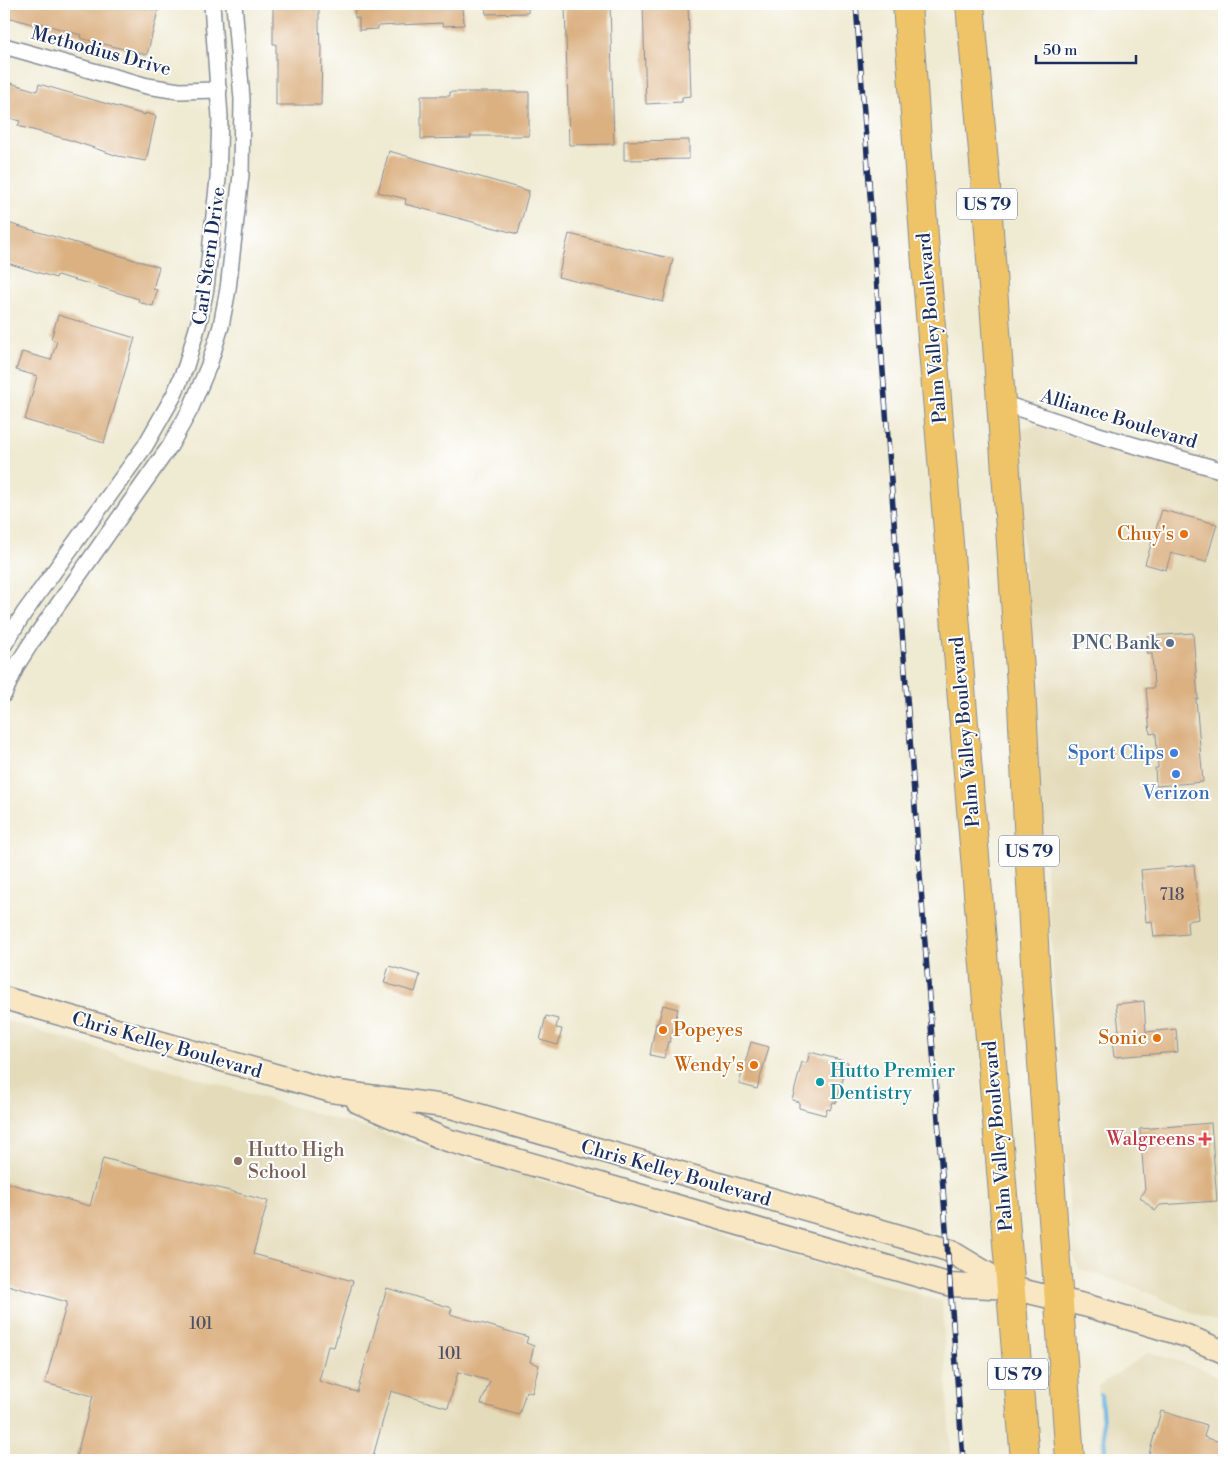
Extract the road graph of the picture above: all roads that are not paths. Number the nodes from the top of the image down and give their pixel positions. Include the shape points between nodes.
1 (212, 4) edge
2 (234, 4) edge
3 (907, 4) edge
4 (970, 4) edge
5 (4, 46) edge
6 (219, 90) junction
7 (1002, 404) junction
8 (1224, 471) edge
9 (4, 645) edge
10 (4, 694) edge
11 (4, 998) edge
12 (331, 1091) junction
13 (1011, 1288) junction
14 (1058, 1299) junction
15 (1224, 1352) edge
16 (1025, 1460) edge
17 (1070, 1460) edge

1 - 6 street, Carl Stern Drive
2 - 10 street, Carl Stern Drive via 242,99 240,175 228,289 209,366 170,446 30,643
3 - 13 highway, Palm Valley Boulevard / US 79
4 - 7 highway, US 79
5 - 6 street, Methodius Drive via 147,86 178,91
6 - 9 street, Carl Stern Drive via 219,171 206,288 186,366 174,395 145,446
7 - 8 street, Alliance Boulevard
7 - 14 highway, US 79
11 - 12 main road, Chris Kelley Boulevard
12 - 13 main road, Chris Kelley Boulevard via 454,1142 951,1285
12 - 13 main road, Chris Kelley Boulevard via 451,1107 948,1250
13 - 14 main road, Chris Kelley Boulevard
13 - 16 highway, Palm Valley Boulevard / US 79
14 - 15 main road, Chris Kelley Boulevard via 1106,1310 1187,1336
14 - 17 highway, US 79

